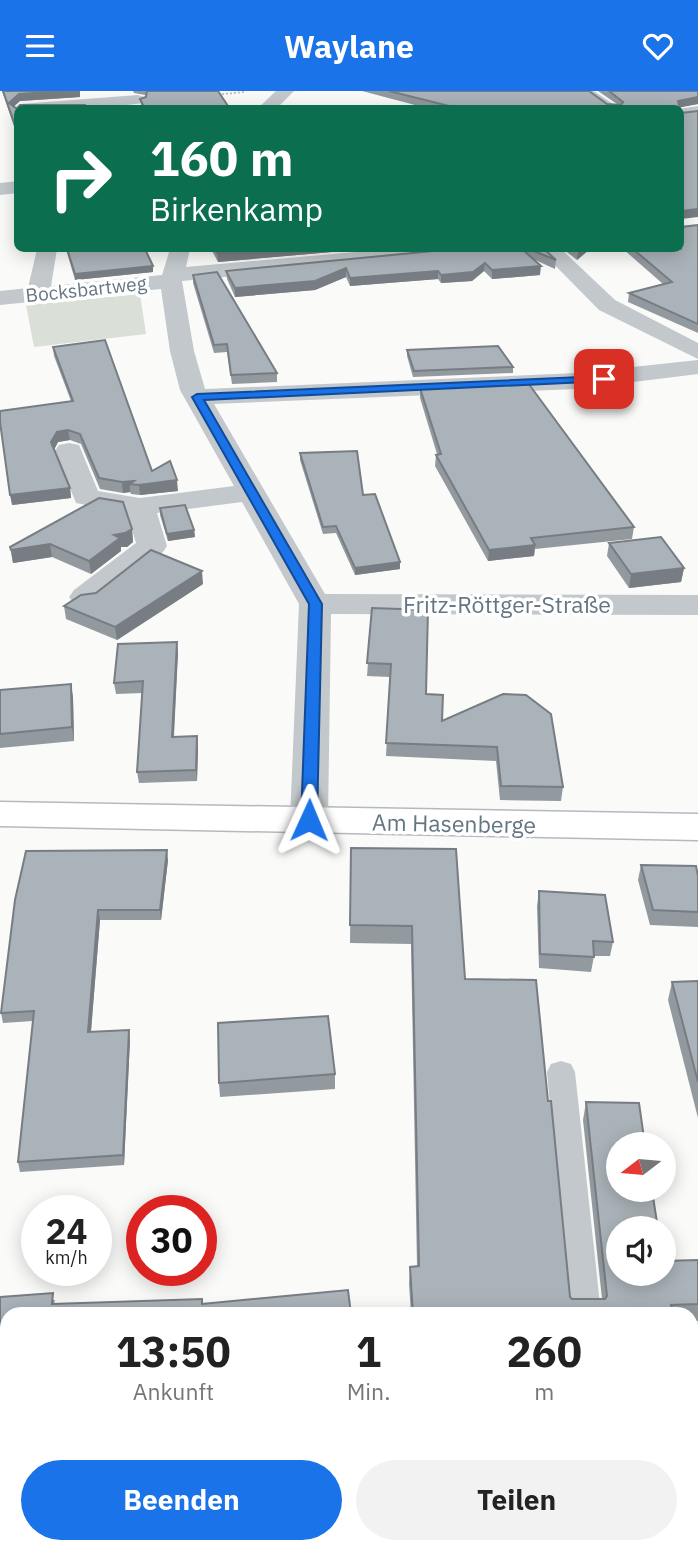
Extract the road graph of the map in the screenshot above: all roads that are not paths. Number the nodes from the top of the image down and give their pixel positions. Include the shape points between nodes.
1 (286, 91) edge
2 (588, 91) edge
3 (136, 104) edge
4 (113, 105) edge
5 (270, 105) edge
6 (609, 105) edge
7 (46, 252) edge
8 (409, 252) edge
9 (553, 252) edge
10 (175, 268) edge
11 (38, 294) junction
12 (0, 298) edge
13 (698, 352) edge
14 (698, 367) edge
15 (197, 397) junction
16 (69, 451) dead end
17 (251, 492) junction
18 (140, 506) junction
19 (85, 597) edge
20 (315, 604) junction
21 (698, 605) edge
22 (0, 814) edge
23 (309, 820) junction
24 (698, 827) edge
25 (561, 1072) dead end
26 (584, 1307) edge

1 - 5 street
2 - 6 lane
3 - 4 street
7 - 11 street
8 - 10 street, Bocksbartweg
9 - 13 street via 607,305
10 - 11 street, Bocksbartweg
10 - 15 street via 182,351
11 - 12 street, Bocksbartweg
14 - 15 street via 577,381
15 - 17 street
16 - 18 street via 86,497
17 - 18 street
17 - 20 street
18 - 19 street via 152,546
20 - 21 street, Fritz-Röttger-Straße
20 - 23 street
22 - 23 street, Am Hasenberge
23 - 24 street, Am Hasenberge
25 - 26 lane

